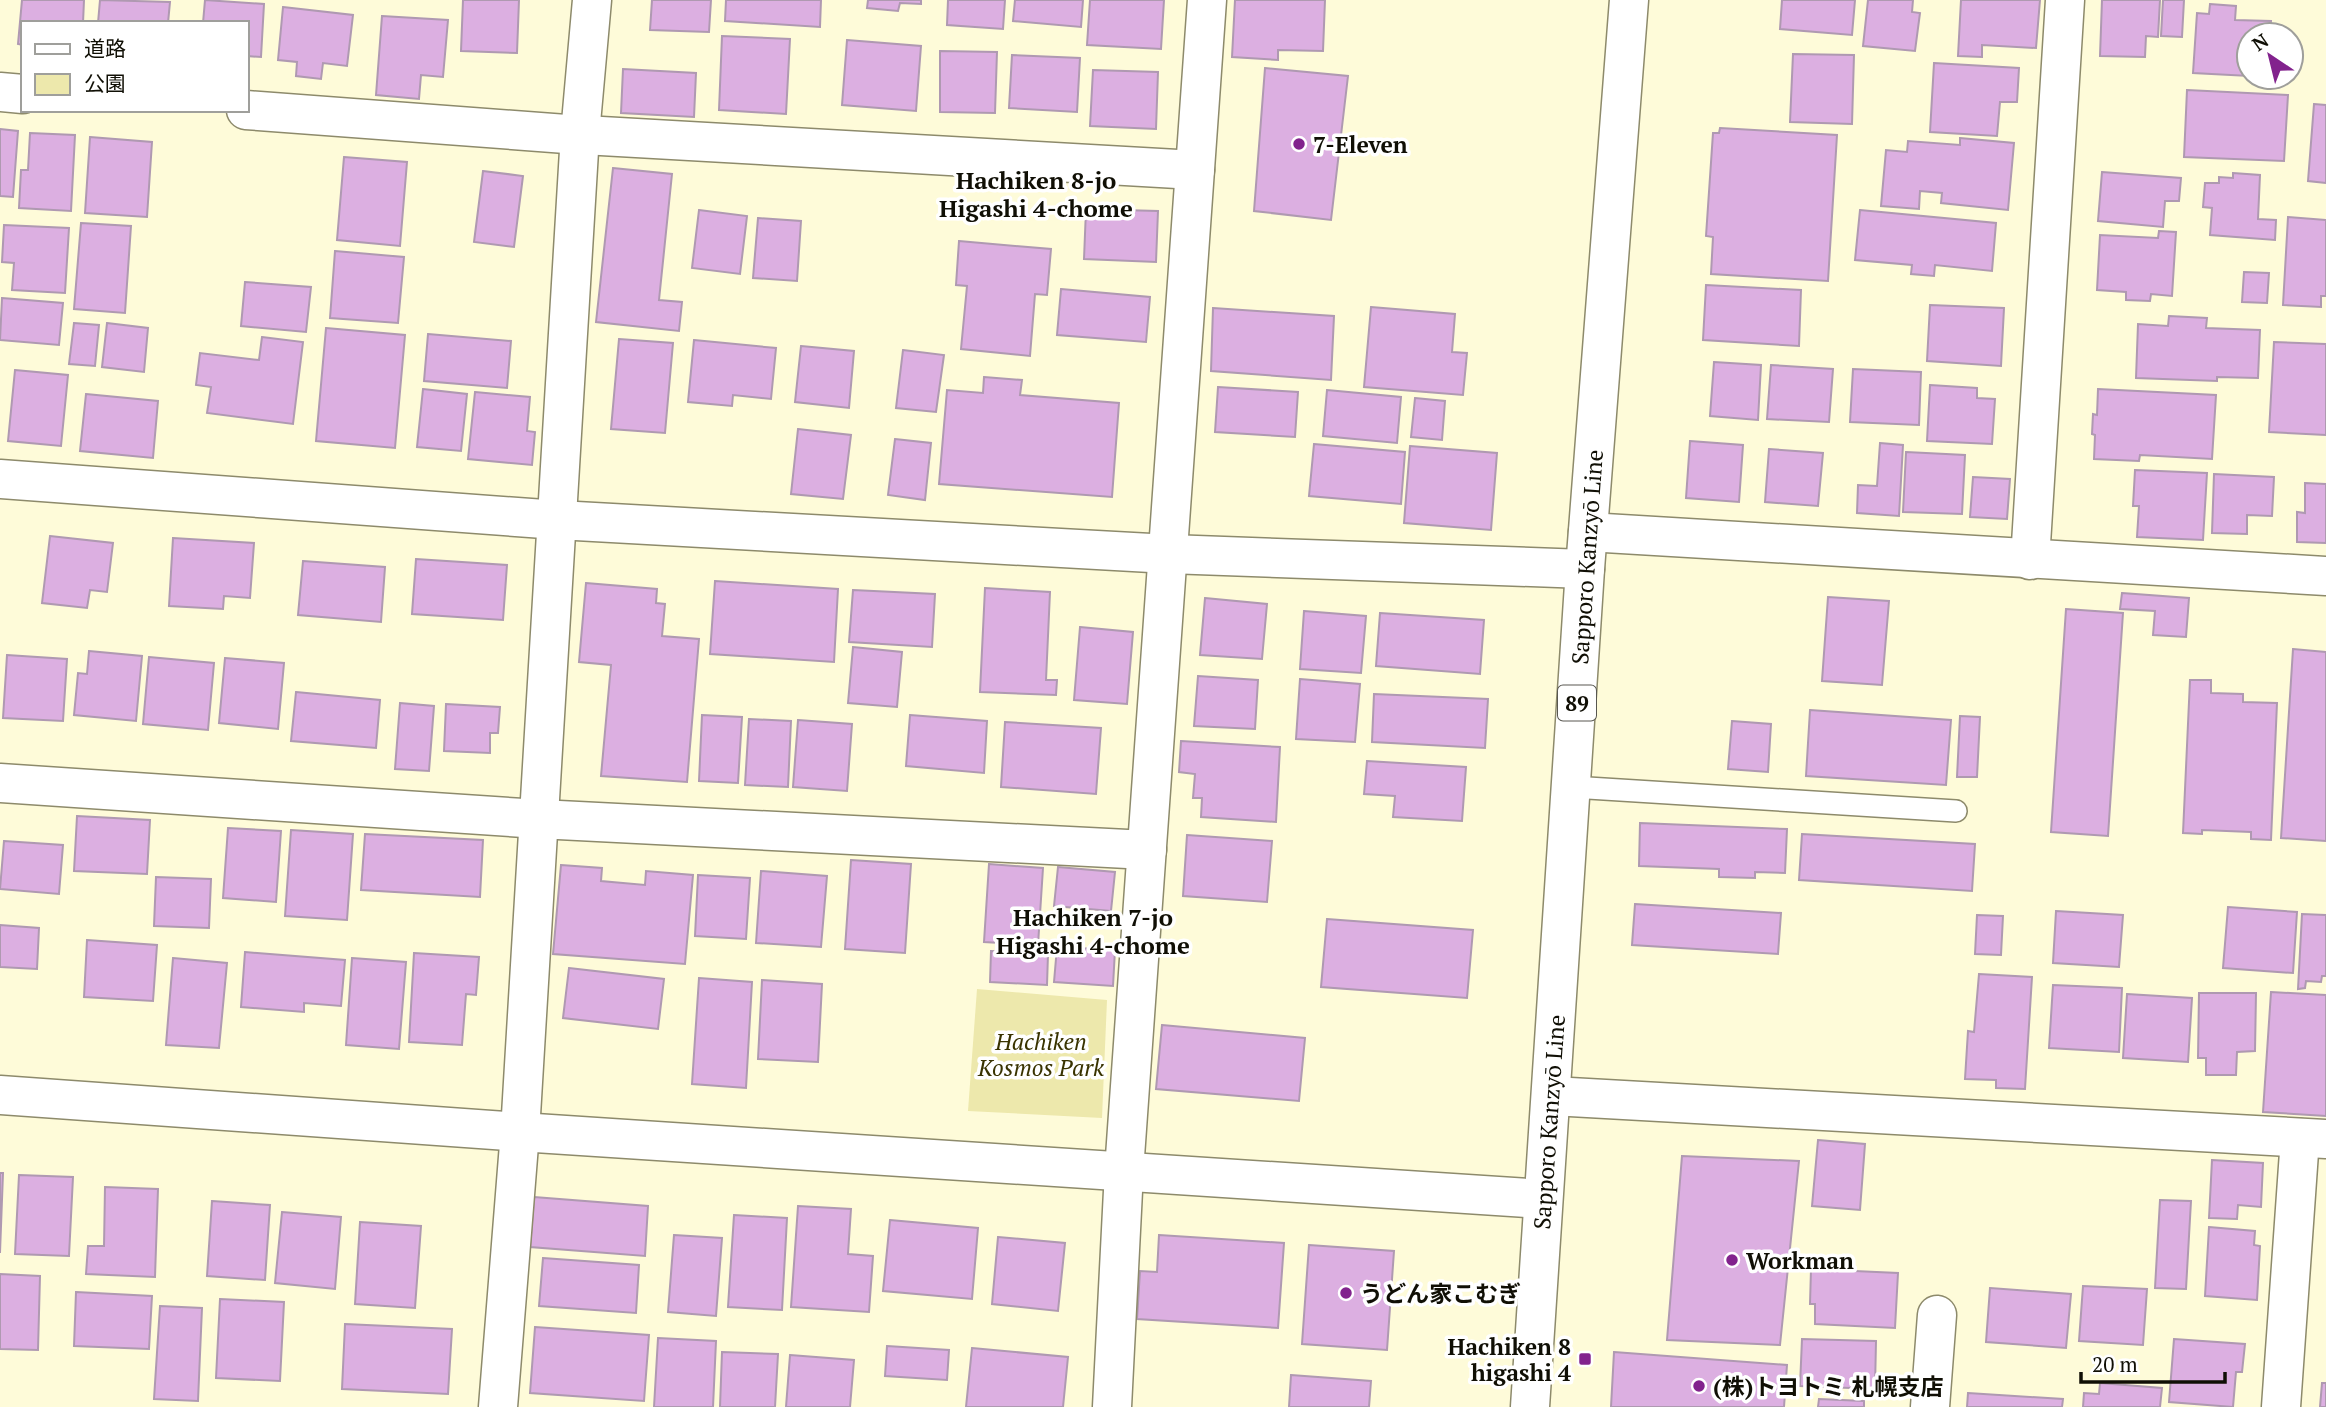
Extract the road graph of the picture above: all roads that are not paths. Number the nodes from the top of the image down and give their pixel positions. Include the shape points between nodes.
1 (592, 0) edge
2 (1207, 0) edge
3 (1629, 0) edge
4 (2065, 0) edge
5 (0, 92) edge
6 (21, 94) edge
7 (248, 110) edge
8 (580, 134) junction
9 (1195, 170) junction
10 (0, 479) edge
11 (558, 520) junction
12 (1587, 550) junction
13 (1169, 554) junction
14 (2030, 560) junction
15 (2326, 576) edge
16 (0, 783) edge
17 (1572, 787) junction
18 (1956, 811) dead end
19 (539, 819) junction
20 (1147, 850) junction
21 (0, 1095) edge
22 (1552, 1096) junction
23 (520, 1132) junction
24 (2313, 1138) edge
25 (1124, 1171) junction
26 (1544, 1199) junction
27 (1937, 1315) dead end
28 (498, 1407) edge
29 (1112, 1407) edge
30 (1530, 1407) edge
31 (1930, 1407) edge
32 (2281, 1407) edge

1 - 8 street
2 - 9 street
3 - 12 street, Sapporo Kanzyō Line / 89
4 - 14 street
5 - 6 street
7 - 8 street
8 - 9 street
8 - 11 street
9 - 13 street
10 - 11 street
11 - 13 street
11 - 19 street
12 - 13 street
12 - 14 street
12 - 17 street, Sapporo Kanzyō Line / 89
13 - 20 street
14 - 15 street
16 - 19 street
17 - 18 lane
17 - 22 street, Sapporo Kanzyō Line / 89
19 - 20 street
19 - 23 street
20 - 25 street
21 - 23 street
22 - 24 street
22 - 26 street, Sapporo Kanzyō Line / 89
23 - 25 street
23 - 28 street
24 - 32 street
25 - 26 street
25 - 29 street
26 - 30 street, Sapporo Kanzyō Line / 89
27 - 31 street

